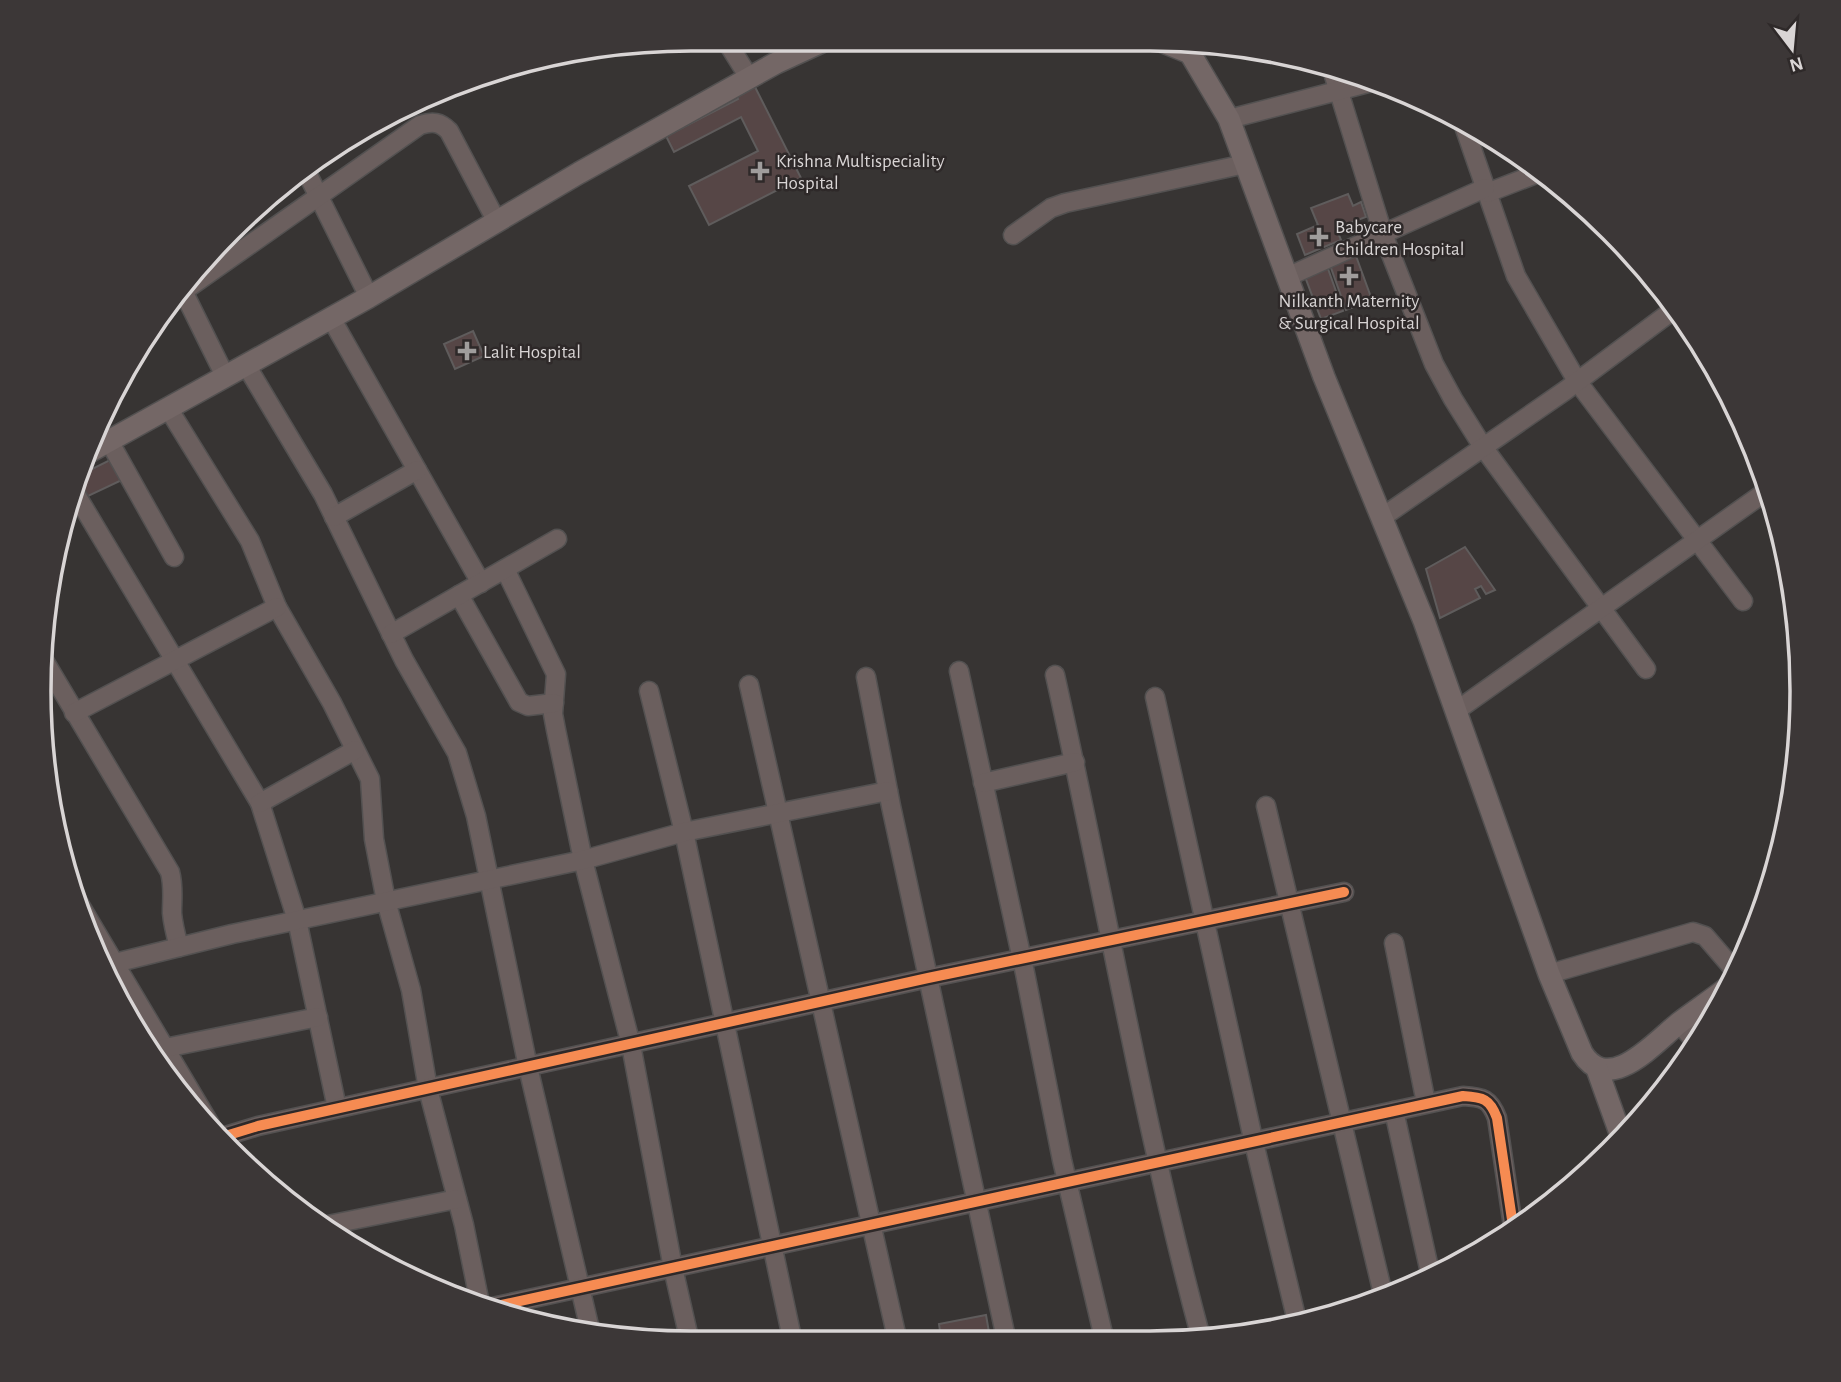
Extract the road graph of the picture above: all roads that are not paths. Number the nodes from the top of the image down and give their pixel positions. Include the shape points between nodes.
1 (732, 51) edge
2 (802, 51) edge
3 (1193, 52) edge
4 (1334, 78) edge
5 (750, 79) junction
6 (1358, 86) edge
7 (1337, 91) junction
8 (1229, 119) junction
9 (1467, 135) edge
10 (1245, 164) junction
11 (1530, 176) edge
12 (309, 177) edge
13 (1486, 191) junction
14 (319, 198) junction
15 (497, 222) junction
16 (1383, 234) junction
17 (1013, 235) dead end
18 (1287, 277) junction
19 (202, 278) edge
20 (186, 297) edge
21 (369, 297) junction
22 (1667, 314) edge
23 (331, 318) junction
24 (246, 365) junction
25 (225, 376) junction
26 (1577, 382) junction
27 (168, 408) junction
28 (100, 444) edge
29 (1483, 447) junction
30 (97, 450) edge
31 (417, 470) junction
32 (1759, 496) edge
33 (80, 502) edge
34 (334, 517) junction
35 (1381, 518) junction
36 (557, 539) dead end
37 (1697, 540) junction
38 (174, 557) dead end
39 (505, 569) junction
40 (481, 583) junction
41 (459, 595) junction
42 (1742, 601) dead end
43 (276, 607) junction
44 (1601, 610) junction
45 (391, 634) junction
46 (175, 661) junction
47 (1646, 668) dead end
48 (959, 671) dead end
49 (51, 673) edge
50 (1055, 675) dead end
51 (866, 677) dead end
52 (748, 685) dead end
53 (649, 691) dead end
54 (1155, 697) dead end
55 (554, 703) junction
56 (1456, 711) junction
57 (74, 713) junction
58 (355, 750) junction
59 (1075, 762) junction
60 (983, 783) junction
61 (888, 791) junction
62 (260, 803) junction
63 (1266, 806) dead end
64 (779, 814) junction
65 (684, 832) junction
66 (583, 860) junction
67 (488, 880) junction
68 (1344, 892) dead end
69 (386, 901) junction
70 (1289, 903) junction
71 (297, 920) junction
72 (1206, 921) junction
73 (100, 938) edge
74 (1112, 939) junction
75 (1394, 943) dead end
76 (179, 947) junction
77 (1022, 960) junction
78 (115, 963) junction
79 (1729, 964) edge
80 (1549, 974) junction
81 (928, 978) junction
82 (1710, 1001) edge
83 (822, 1002) junction
84 (318, 1017) junction
85 (141, 1018) edge
86 (727, 1023) junction
87 (1679, 1023) junction
88 (1690, 1035) edge
89 (631, 1045) junction
90 (161, 1050) edge
91 (528, 1067) junction
92 (1597, 1069) junction
93 (428, 1089) junction
94 (1426, 1103) junction
95 (337, 1108) junction
96 (1394, 1111) junction
97 (1343, 1123) junction
98 (1618, 1127) edge
99 (230, 1135) edge
100 (1254, 1143) junction
101 (1158, 1164) junction
102 (1067, 1183) junction
103 (457, 1199) junction
104 (976, 1201) junction
105 (1512, 1219) edge
106 (336, 1223) edge
107 (873, 1224) junction
108 (772, 1246) junction
109 (1429, 1267) edge
110 (673, 1268) junction
111 (580, 1288) junction
112 (1382, 1288) edge
113 (479, 1295) edge
114 (507, 1304) edge
115 (1295, 1314) edge
116 (588, 1323) edge
117 (1199, 1329) edge
118 (687, 1331) edge
119 (790, 1331) edge
120 (896, 1331) edge
121 (1004, 1331) edge
122 (1102, 1331) edge

1 - 5 street
2 - 5 main road
3 - 8 main road
4 - 7 street
5 - 15 main road
6 - 7 street
7 - 8 street
7 - 16 street
8 - 10 main road
9 - 13 street
10 - 17 street via 1065,203
10 - 18 main road
11 - 13 street
12 - 14 street
13 - 16 street
13 - 26 street via 1516,276
14 - 15 street via 431,121 449,131
14 - 19 street
14 - 21 street
15 - 21 main road
16 - 18 street
16 - 29 street via 1434,364
18 - 35 main road
20 - 25 street
21 - 23 main road
22 - 26 street
23 - 24 main road
23 - 31 street
24 - 25 main road
24 - 34 street
25 - 27 main road
26 - 29 street
26 - 37 street
27 - 28 main road
27 - 43 street via 250,541
29 - 35 street
29 - 44 street
30 - 38 street
31 - 34 street
31 - 40 street
32 - 37 street
33 - 46 street
34 - 45 street
35 - 56 main road
36 - 39 street
37 - 42 street
37 - 44 street
39 - 40 street
39 - 55 street via 553,664
40 - 41 street
41 - 45 street
41 - 55 street via 519,702 528,706
43 - 46 street
43 - 58 street
44 - 47 street
44 - 56 street
45 - 67 street via 457,753 476,816
46 - 57 street
46 - 62 street
48 - 60 street
49 - 57 street
50 - 59 street
51 - 61 street
52 - 64 street
53 - 65 street
54 - 72 street
55 - 66 street via 555,730
56 - 80 main road
57 - 76 street via 170,872
58 - 62 street
58 - 69 street via 370,779 374,839
59 - 60 street
59 - 74 street
60 - 77 street
61 - 64 street
61 - 81 street
62 - 71 street
63 - 70 street
64 - 65 street
64 - 83 street
65 - 66 street
65 - 86 street
66 - 67 street
66 - 89 street
67 - 69 street
67 - 91 street
68 - 70 street
69 - 71 street
69 - 93 street via 411,990
70 - 72 street
70 - 97 street
71 - 76 street
71 - 84 street
72 - 74 street
72 - 100 street
73 - 78 street
74 - 77 street
74 - 101 street
75 - 94 street
76 - 78 street
77 - 81 street
77 - 102 street
78 - 85 street
79 - 80 street via 1705,936 1693,932
80 - 92 main road via 1581,1053
81 - 83 street
81 - 104 street
82 - 87 main road
83 - 86 street
83 - 107 street
84 - 90 street
84 - 95 street
86 - 89 street
86 - 108 street
87 - 88 street
87 - 92 main road via 1630,1063
89 - 91 street
89 - 110 street
91 - 93 street
91 - 111 street
92 - 98 main road
93 - 95 street
93 - 103 street
94 - 96 street
94 - 105 street via 1464,1096 1480,1097 1492,1106
95 - 99 street
96 - 97 street
96 - 109 street
97 - 100 street
97 - 112 street
100 - 101 street
100 - 115 street
101 - 102 street
101 - 117 street
102 - 104 street
102 - 122 street
103 - 106 street
103 - 113 street
104 - 107 street
104 - 121 street
107 - 108 street
107 - 120 street
108 - 110 street
108 - 119 street
110 - 111 street
110 - 118 street
111 - 114 street
111 - 116 street

